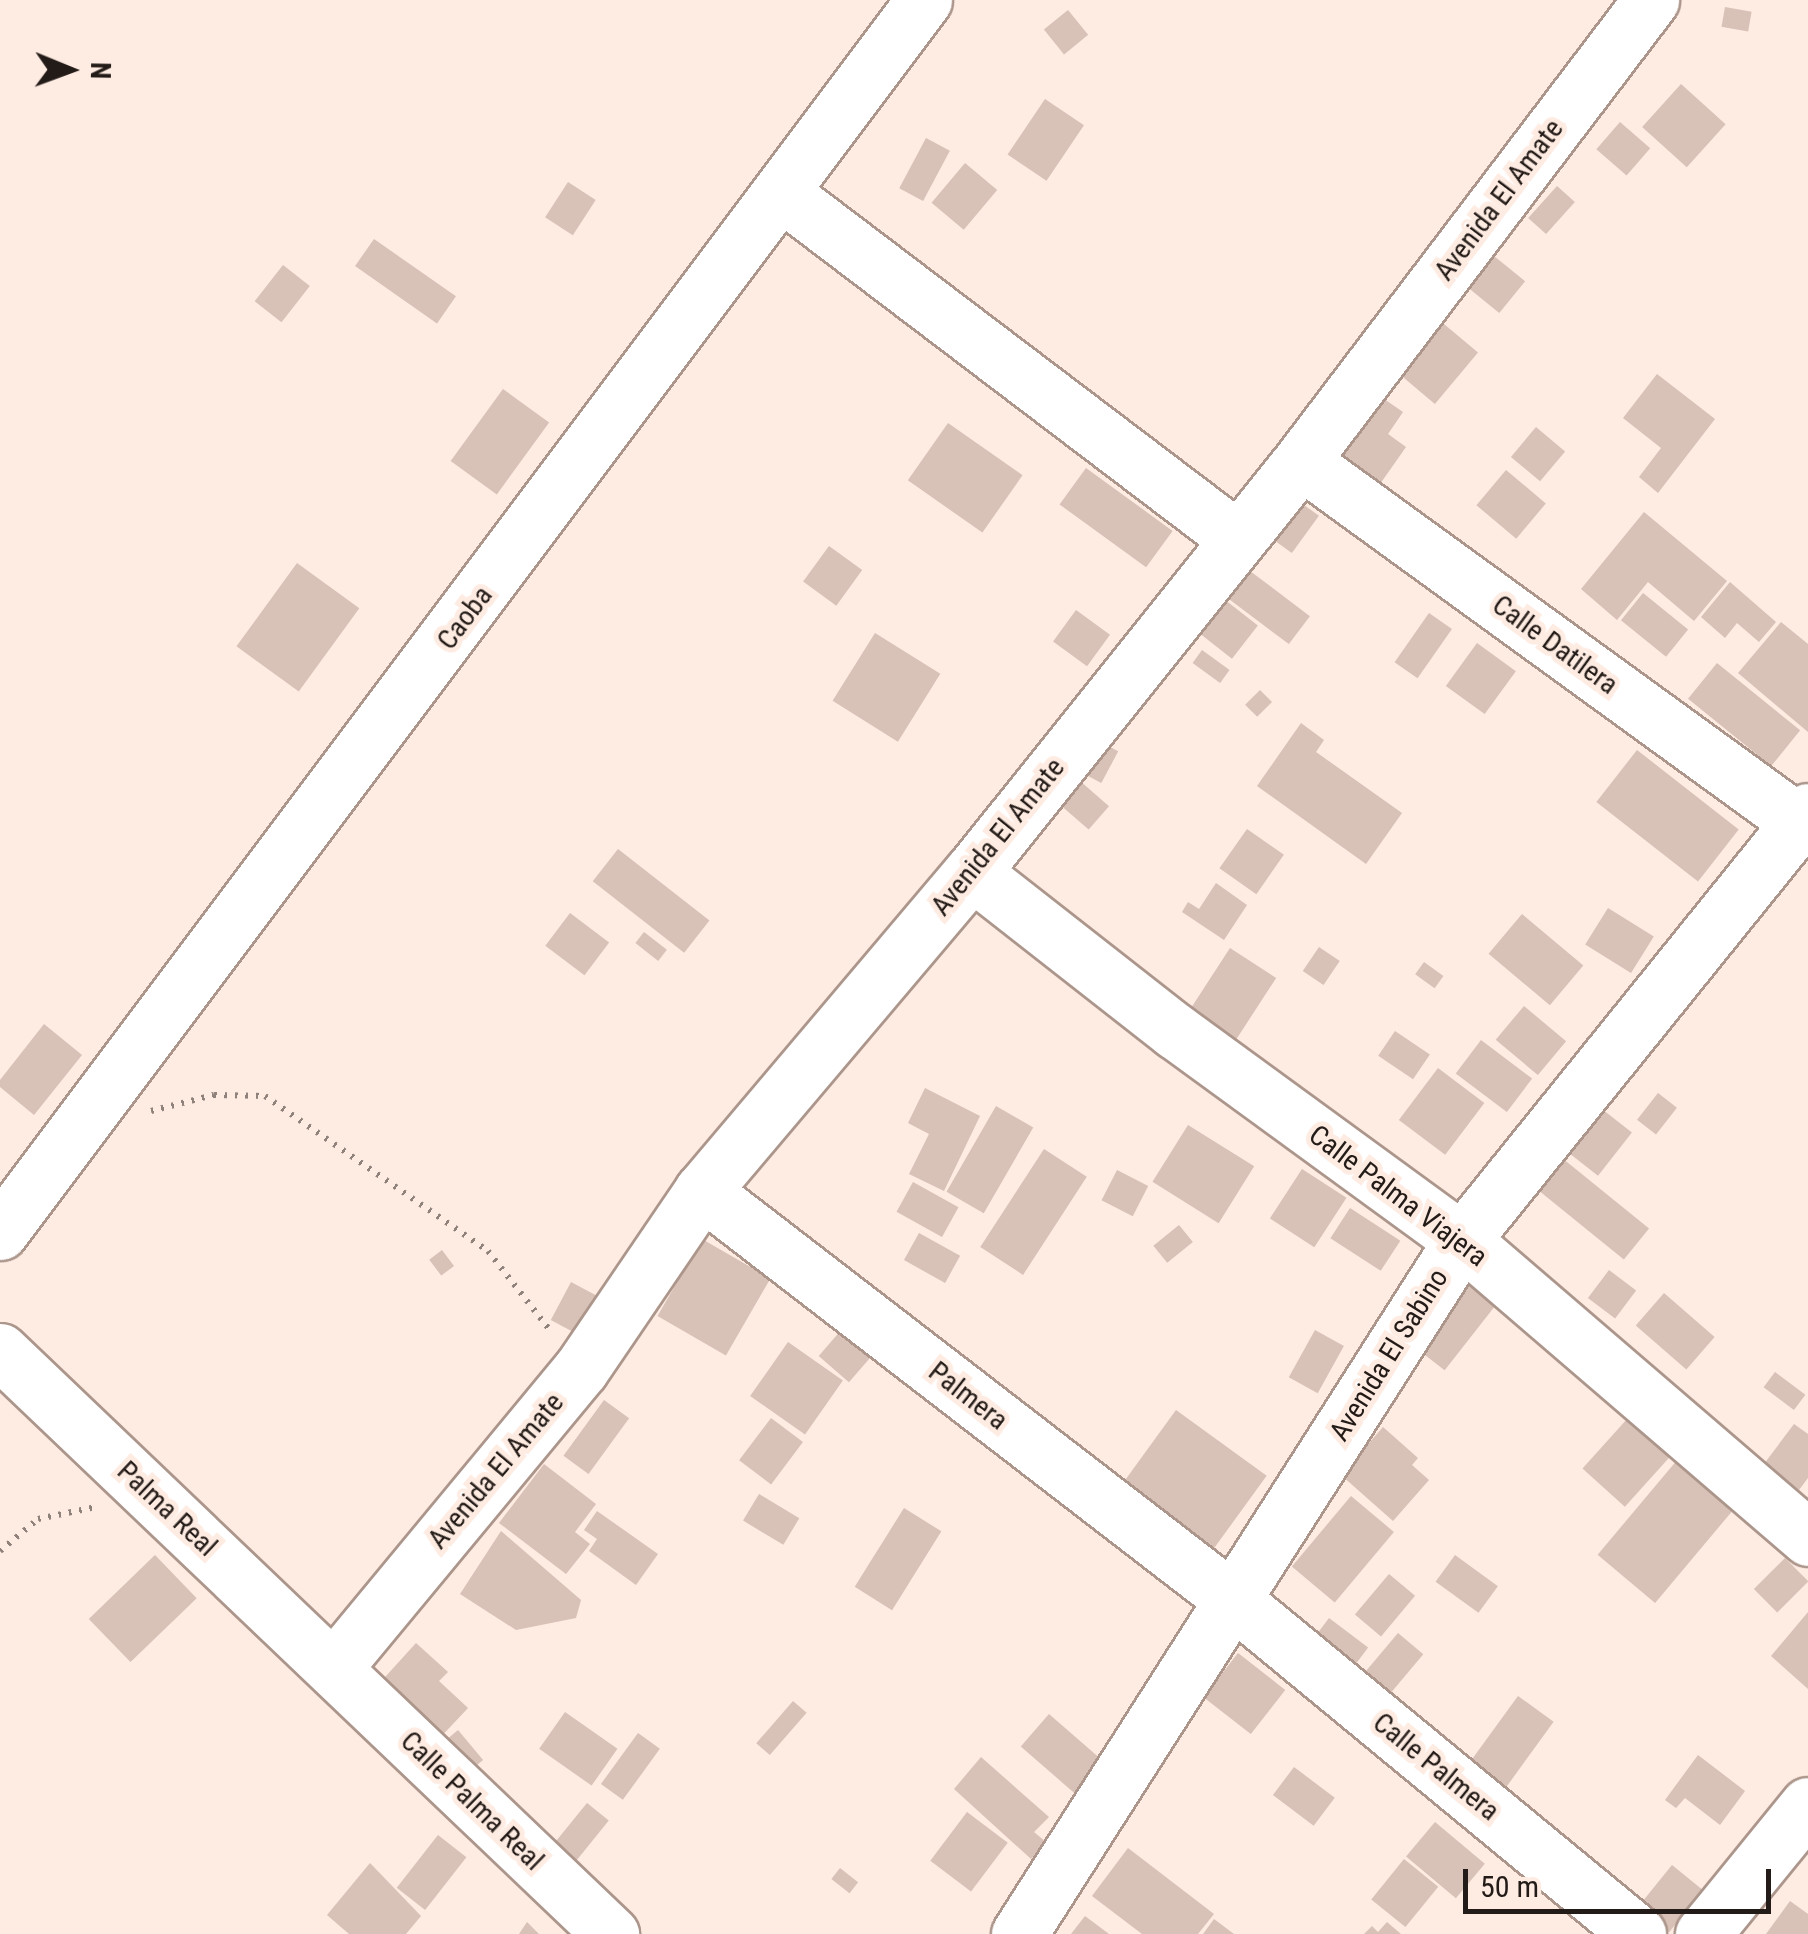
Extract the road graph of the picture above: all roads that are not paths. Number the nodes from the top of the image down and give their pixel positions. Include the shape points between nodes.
1 (924, 0) edge
2 (1651, 0) edge
3 (782, 194) junction
4 (1302, 461) junction
5 (1235, 537) junction
6 (1805, 820) edge
7 (972, 872) junction
8 (702, 1191) junction
9 (0, 1232) edge
10 (1462, 1240) junction
11 (0, 1351) edge
12 (1808, 1538) edge
13 (1233, 1600) junction
14 (336, 1665) junction
15 (1808, 1806) edge
16 (611, 1934) edge
17 (1019, 1934) edge
18 (1638, 1934) edge
19 (1703, 1934) edge

1 - 3 street, Caoba
2 - 4 street, Avenida El Amate
3 - 5 street
3 - 9 street, Caoba
4 - 5 street, Avenida El Amate
4 - 6 street, Calle Datilera
5 - 7 street, Avenida El Amate
6 - 10 street, Avenida El Sabino
7 - 8 street, Avenida El Amate
7 - 10 street, Calle Palma Viajera via 1175,1031
8 - 13 street, Palmera
8 - 14 street, Avenida El Amate via 581,1369
10 - 12 street, Calle Palma Viajera
10 - 13 street, Avenida El Sabino
11 - 14 street, Palma Real
13 - 17 street, Avenida El Sabino
13 - 18 street, Calle Palmera
14 - 16 street, Calle Palma Real via 476,1810
15 - 19 street

